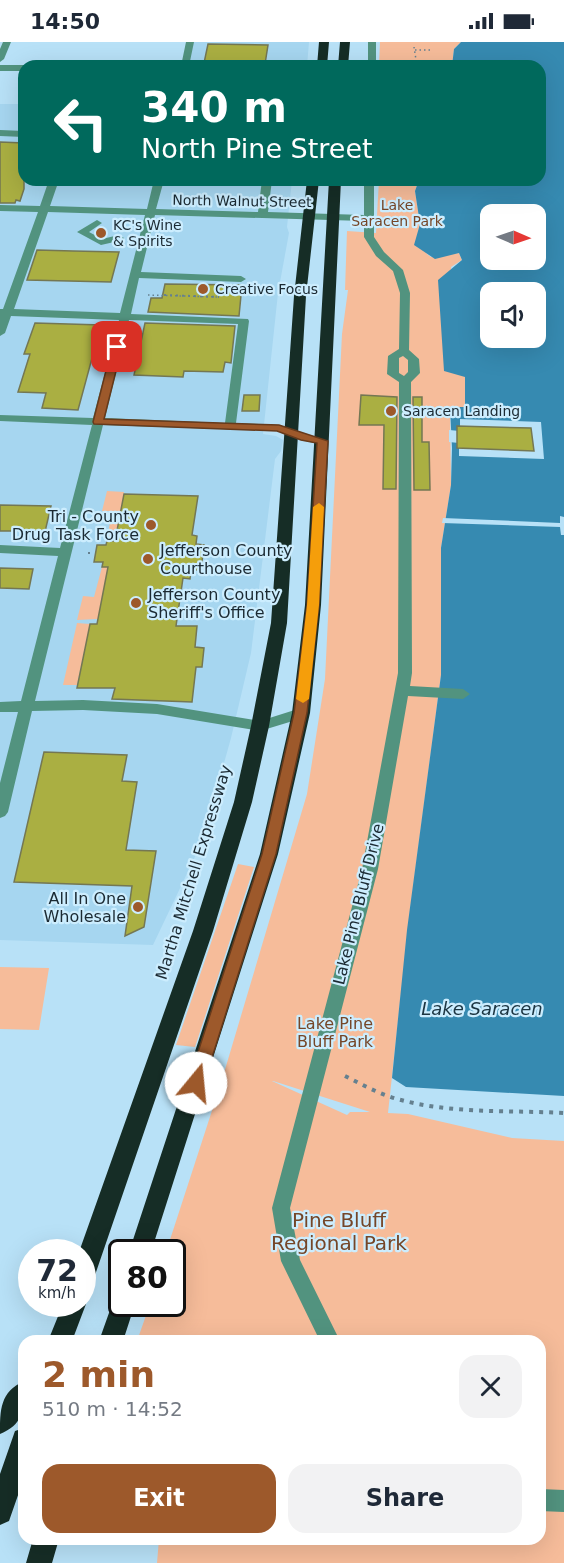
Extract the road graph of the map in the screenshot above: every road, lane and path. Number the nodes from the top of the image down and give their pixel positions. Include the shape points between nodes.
1 (7, 42) edge
2 (190, 42) edge
3 (324, 42) edge
4 (345, 42) edge
5 (372, 42) edge
6 (430, 50) dead end
7 (0, 59) edge
8 (186, 60) edge
9 (322, 60) edge
10 (344, 60) edge
11 (372, 60) edge
12 (416, 60) edge
13 (0, 68) edge
14 (18, 68) edge
15 (0, 133) edge
16 (18, 134) edge
17 (52, 186) edge
18 (158, 186) edge
19 (266, 186) edge
20 (312, 186) edge
21 (335, 186) edge
22 (369, 186) edge
23 (0, 208) edge
24 (45, 210) junction
25 (152, 213) junction
26 (263, 214) junction
27 (309, 216) junction
28 (333, 217) junction
29 (368, 218) junction
30 (97, 223) dead end
31 (119, 238) dead end
32 (136, 275) junction
33 (241, 279) dead end
34 (148, 295) dead end
35 (219, 297) dead end
36 (4, 312) edge
37 (125, 317) junction
38 (0, 333) edge
39 (404, 351) junction
40 (405, 381) junction
41 (0, 418) edge
42 (98, 422) junction
43 (230, 427) junction
44 (293, 432) junction
45 (322, 441) junction
46 (0, 549) edge
47 (66, 552) junction
48 (87, 553) dead end
49 (92, 554) dead end
50 (402, 690) junction
51 (463, 694) dead end
52 (0, 708) edge
53 (27, 709) junction
54 (301, 713) junction
55 (260, 726) junction
56 (0, 812) edge
57 (345, 1076) dead end
58 (564, 1113) edge
59 (96, 1239) edge
60 (144, 1239) edge
61 (69, 1317) edge
62 (119, 1317) edge
63 (62, 1335) edge
64 (113, 1335) edge
65 (327, 1335) edge
66 (18, 1400) edge
67 (0, 1422) edge
68 (18, 1458) edge
69 (546, 1500) edge
70 (564, 1501) edge
71 (0, 1512) edge
72 (44, 1545) edge
73 (39, 1563) edge

1 - 7 street
2 - 8 street
3 - 9 highway
4 - 10 highway
5 - 11 street
6 - 12 path via 415,48
13 - 14 street
15 - 16 street
17 - 24 street
18 - 25 street
19 - 26 street
20 - 27 highway, Martha Mitchell Expressway
21 - 28 highway
22 - 29 street, Lake Pine Bluff Drive
23 - 24 street, North Walnut Street
24 - 25 street, North Walnut Street
24 - 36 street
25 - 26 street, North Walnut Street
25 - 32 street
26 - 27 street, North Walnut Street
27 - 28 street, North Walnut Street
27 - 44 highway, Martha Mitchell Expressway via 300,296
28 - 29 street, North Walnut Street
28 - 45 highway
29 - 39 street, Lake Pine Bluff Drive via 373,246 398,270 405,293
30 - 31 street via 82,232 85,236 101,242
32 - 33 street
32 - 37 street
34 - 35 path
36 - 37 street
36 - 38 street
37 - 42 street
37 - 43 street via 244,321
39 - 40 street, Lake Pine Bluff Drive via 413,359 414,373
39 - 40 street, Lake Pine Bluff Drive via 394,356 393,374
40 - 50 street, Lake Pine Bluff Drive
41 - 42 street
42 - 43 street
42 - 47 street
43 - 44 street
44 - 45 street
44 - 55 highway, Martha Mitchell Expressway via 279,623
45 - 54 highway via 313,605
46 - 47 street
47 - 53 street
48 - 49 path
50 - 51 street
50 - 65 street, Lake Pine Bluff Drive via 370,869 281,1208 291,1261
52 - 53 street
53 - 55 street via 82,705 157,708
53 - 56 street
54 - 55 street
54 - 60 highway via 269,854
55 - 59 highway, Martha Mitchell Expressway via 243,802 203,931
57 - 58 path via 404,1100
61 - 63 highway
62 - 64 highway
66 - 67 highway
68 - 71 highway
69 - 70 street
72 - 73 highway

